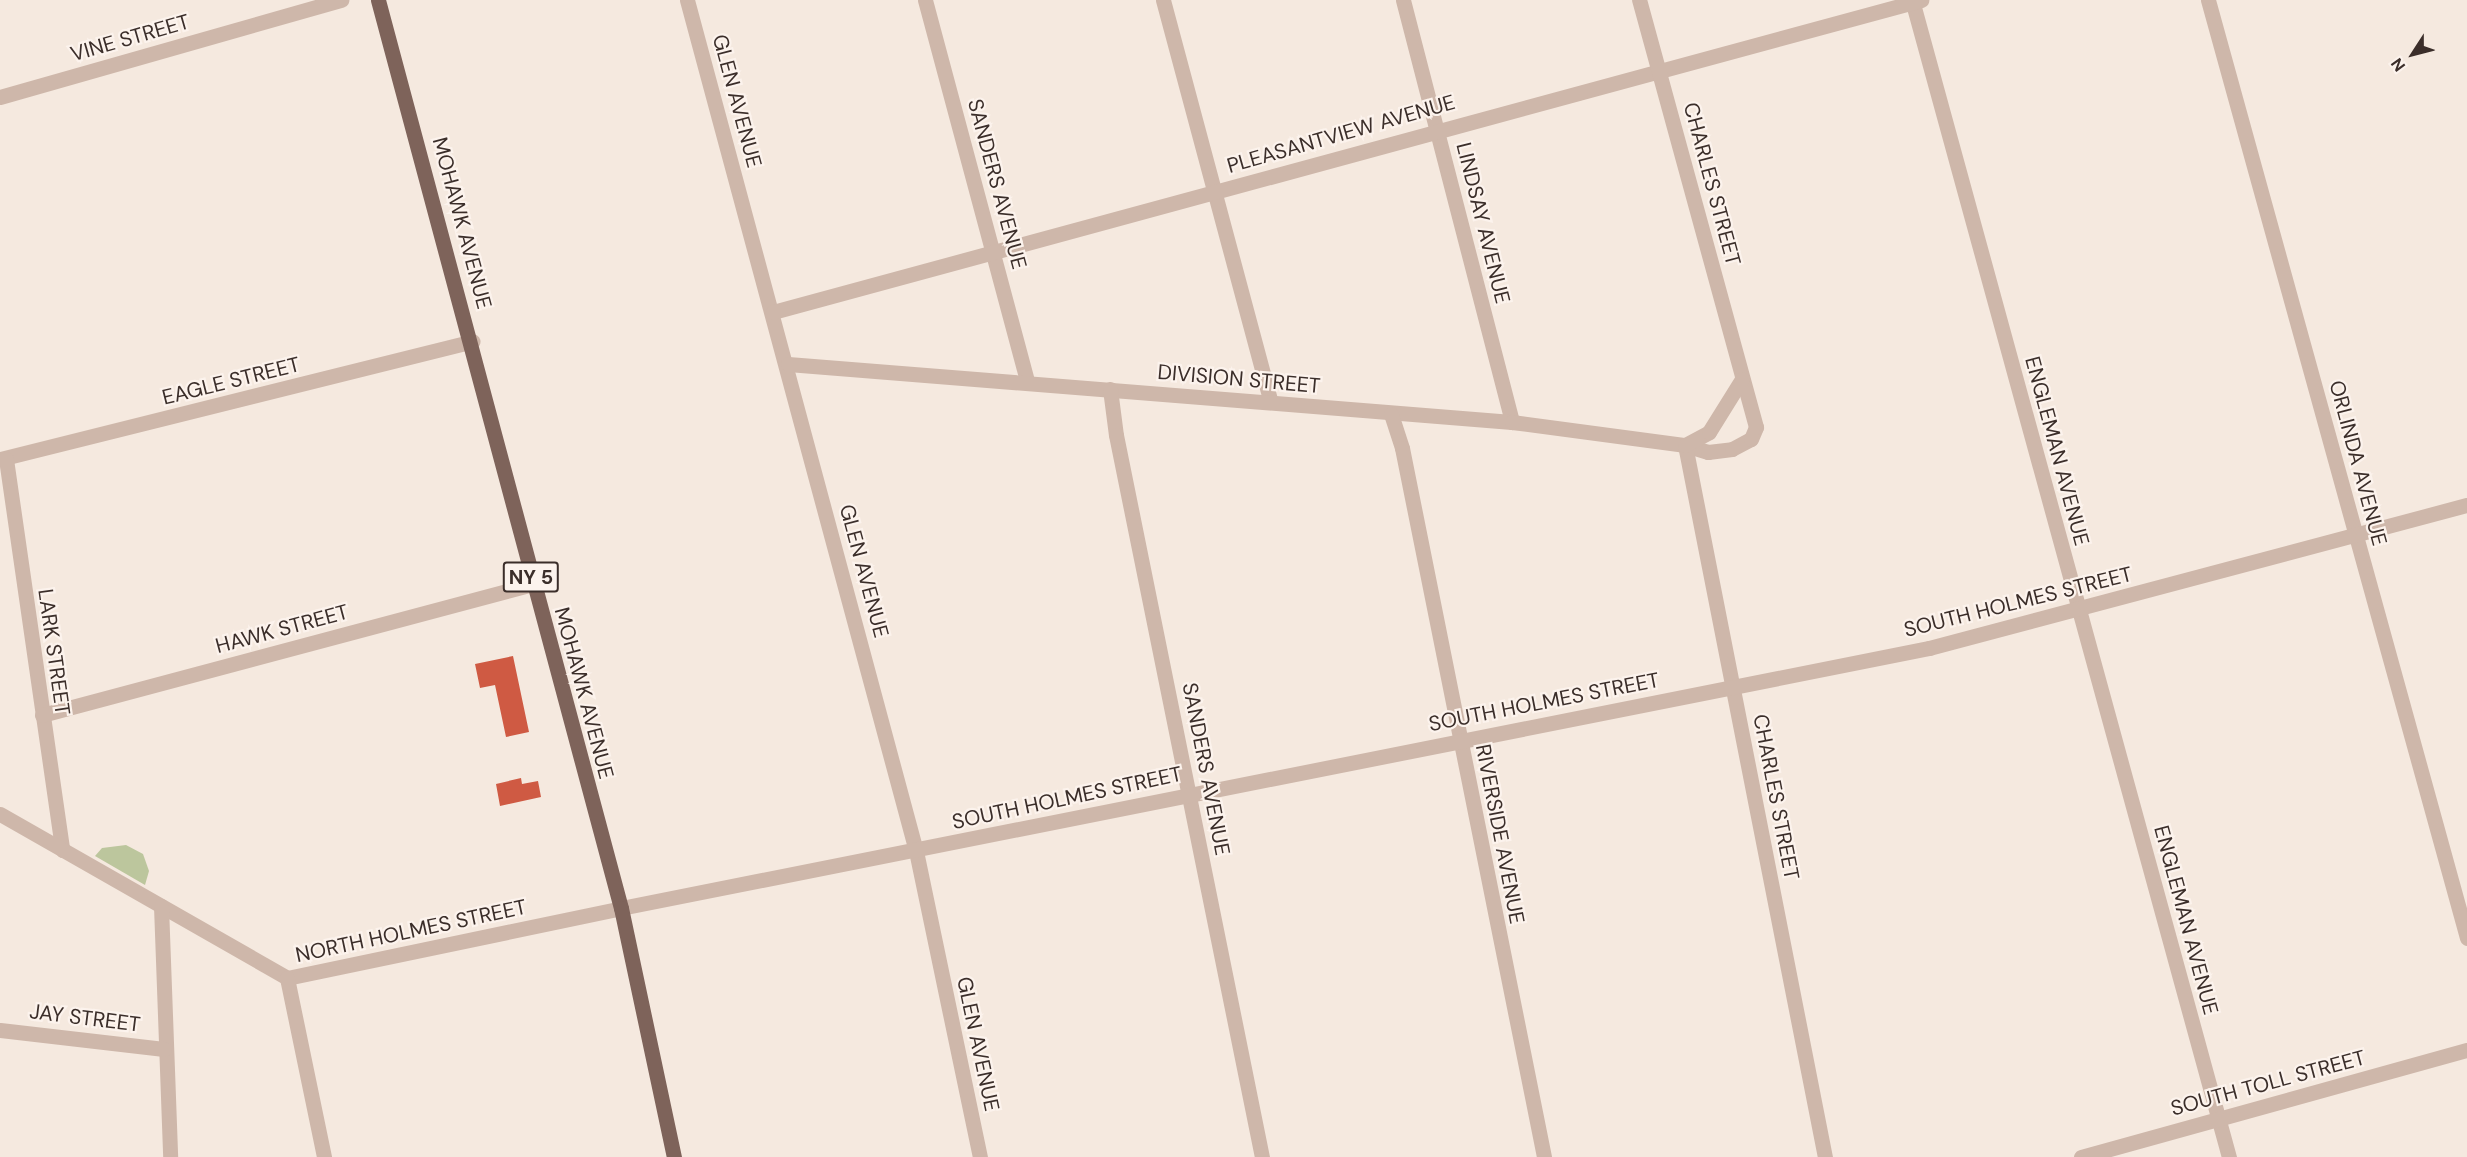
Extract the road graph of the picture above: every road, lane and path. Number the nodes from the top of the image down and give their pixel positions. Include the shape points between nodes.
1 (341, 0) edge
2 (378, 0) edge
3 (687, 0) edge
4 (925, 0) edge
5 (1163, 0) edge
6 (1403, 0) edge
7 (1640, 0) edge
8 (2208, 0) edge
9 (1915, 1) edge
10 (1658, 70) junction
11 (0, 97) edge
12 (1438, 129) junction
13 (1214, 192) junction
14 (993, 250) junction
15 (773, 312) junction
16 (472, 341) junction
17 (788, 364) junction
18 (1742, 379) junction
19 (1027, 380) junction
20 (1110, 389) junction
21 (1271, 402) junction
22 (1391, 414) junction
23 (1512, 422) junction
24 (1685, 446) junction
25 (3, 459) edge
26 (2467, 505) edge
27 (2356, 534) junction
28 (533, 584) junction
29 (2079, 610) junction
30 (1733, 687) junction
31 (42, 715) junction
32 (1460, 740) junction
33 (1190, 794) junction
34 (0, 814) edge
35 (62, 850) junction
36 (916, 851) junction
37 (161, 906) junction
38 (621, 908) junction
39 (2467, 938) edge
40 (287, 978) junction
41 (0, 1030) edge
42 (164, 1049) junction
43 (2467, 1050) edge
44 (2218, 1120) junction
45 (170, 1157) edge
46 (324, 1157) edge
47 (674, 1157) edge
48 (980, 1157) edge
49 (1262, 1157) edge
50 (1544, 1157) edge
51 (1826, 1157) edge
52 (2081, 1157) edge
53 (2229, 1157) edge

1 - 11 street, VINE STREET
2 - 16 main road, MOHAWK AVENUE / NY 5
3 - 15 street, GLEN AVENUE
4 - 14 street, SANDERS AVENUE
5 - 13 street
6 - 12 street, LINDSAY AVENUE
7 - 10 street, CHARLES STREET
8 - 27 street, ORLINDA AVENUE
9 - 10 street, PLEASANTVIEW AVENUE
9 - 29 street, ENGLEMAN AVENUE
10 - 12 street, PLEASANTVIEW AVENUE
10 - 18 street, CHARLES STREET
12 - 13 street, PLEASANTVIEW AVENUE
12 - 23 street, LINDSAY AVENUE
13 - 14 street, PLEASANTVIEW AVENUE
13 - 21 street
14 - 15 street, PLEASANTVIEW AVENUE
14 - 19 street, SANDERS AVENUE
15 - 17 street, GLEN AVENUE
16 - 25 street, EAGLE STREET
16 - 28 main road, MOHAWK AVENUE / NY 5
17 - 19 street, DIVISION STREET
17 - 36 street, GLEN AVENUE
18 - 24 street via 1709,432
18 - 24 street, CHARLES STREET via 1756,427 1751,439 1732,449 1708,453
19 - 20 street, DIVISION STREET
20 - 21 street, DIVISION STREET
20 - 33 street, SANDERS AVENUE via 1116,435
21 - 22 street, DIVISION STREET
22 - 23 street, DIVISION STREET
22 - 32 street, RIVERSIDE AVENUE via 1402,448
23 - 24 street, DIVISION STREET
24 - 30 street, CHARLES STREET
25 - 31 street, LARK STREET
26 - 27 street, SOUTH HOLMES STREET
27 - 29 street, SOUTH HOLMES STREET
27 - 39 street, ORLINDA AVENUE
28 - 31 street, HAWK STREET
28 - 38 main road, MOHAWK AVENUE / NY 5
29 - 30 street, SOUTH HOLMES STREET via 1929,648
29 - 44 street, ENGLEMAN AVENUE
30 - 32 street, SOUTH HOLMES STREET
30 - 51 street, CHARLES STREET
31 - 35 street, LARK STREET
32 - 33 street, SOUTH HOLMES STREET
32 - 50 street, RIVERSIDE AVENUE
33 - 36 street, SOUTH HOLMES STREET
33 - 49 street, SANDERS AVENUE
34 - 35 street, NORTH HOLMES STREET
35 - 37 street, NORTH HOLMES STREET
36 - 38 street, SOUTH HOLMES STREET
36 - 48 street, GLEN AVENUE
37 - 40 street, NORTH HOLMES STREET
37 - 42 street
38 - 40 street, NORTH HOLMES STREET
38 - 47 main road, MOHAWK AVENUE / NY 5
40 - 46 street
41 - 42 street, JAY STREET
42 - 45 street
43 - 44 street, SOUTH TOLL STREET
44 - 52 street, SOUTH TOLL STREET
44 - 53 street, ENGLEMAN AVENUE

